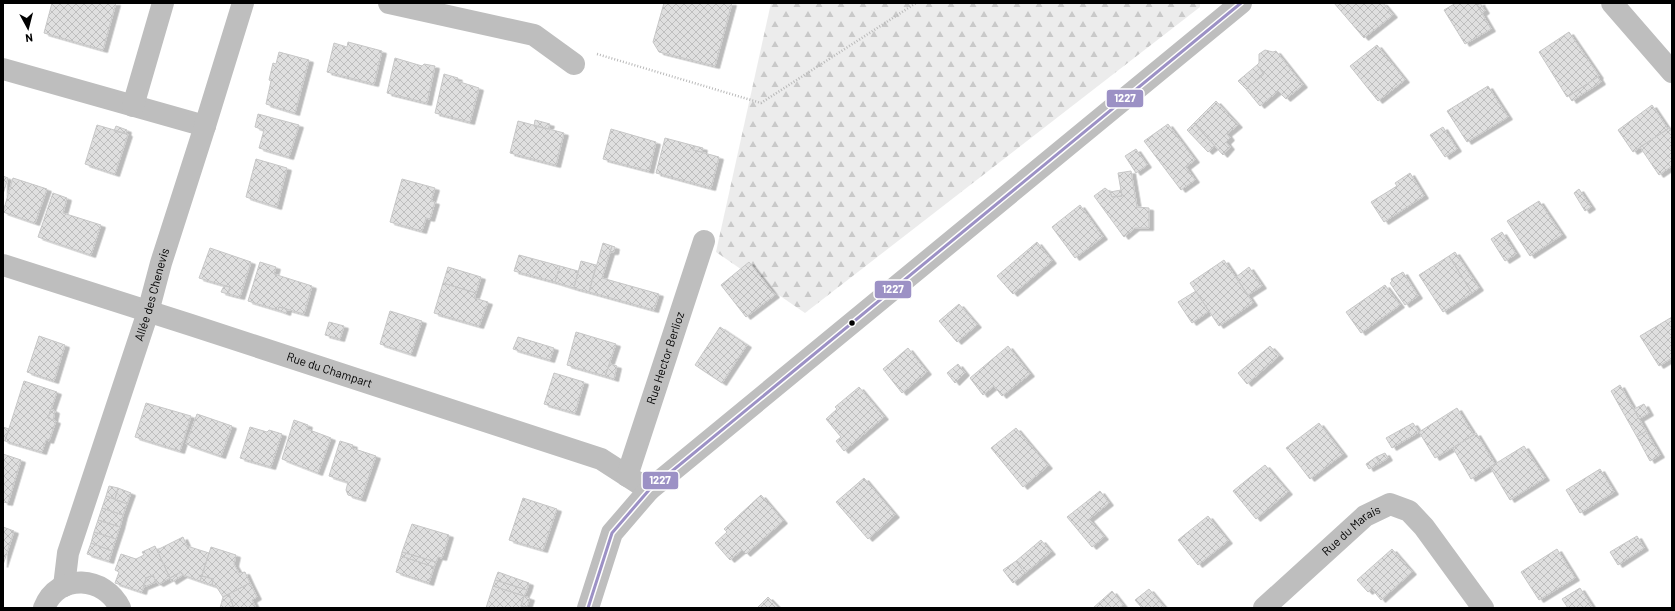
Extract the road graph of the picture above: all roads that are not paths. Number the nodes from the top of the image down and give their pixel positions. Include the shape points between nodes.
1 (163, 3) edge
2 (243, 3) edge
3 (389, 3) edge
4 (1241, 3) edge
5 (1612, 3) edge
6 (574, 64) dead end
7 (3, 69) edge
8 (1672, 72) edge
9 (133, 106) junction
10 (205, 126) junction
11 (704, 241) dead end
12 (3, 265) edge
13 (148, 312) junction
14 (627, 476) junction
15 (649, 490) junction
16 (64, 586) junction
17 (44, 608) edge
18 (120, 608) edge
19 (588, 608) edge
20 (1264, 608) edge
21 (1483, 608) edge

1 - 9 street
2 - 10 street, Allée des Chenevis
3 - 6 street via 534,35
4 - 15 street
5 - 8 street
7 - 9 street
9 - 10 street
10 - 13 street, Allée des Chenevis
11 - 14 street, Rue Hector Berlioz
12 - 13 street, Rue du Champart
13 - 14 street, Rue du Champart via 601,459
13 - 16 street, Allée des Chenevis via 68,553
14 - 15 street, Rue du Champart
15 - 19 street via 612,533
16 - 17 street via 54,593
16 - 18 street via 78,582 93,583 106,589
20 - 21 street, Rue du Marais via 1366,516 1390,504 1409,511 1424,527

